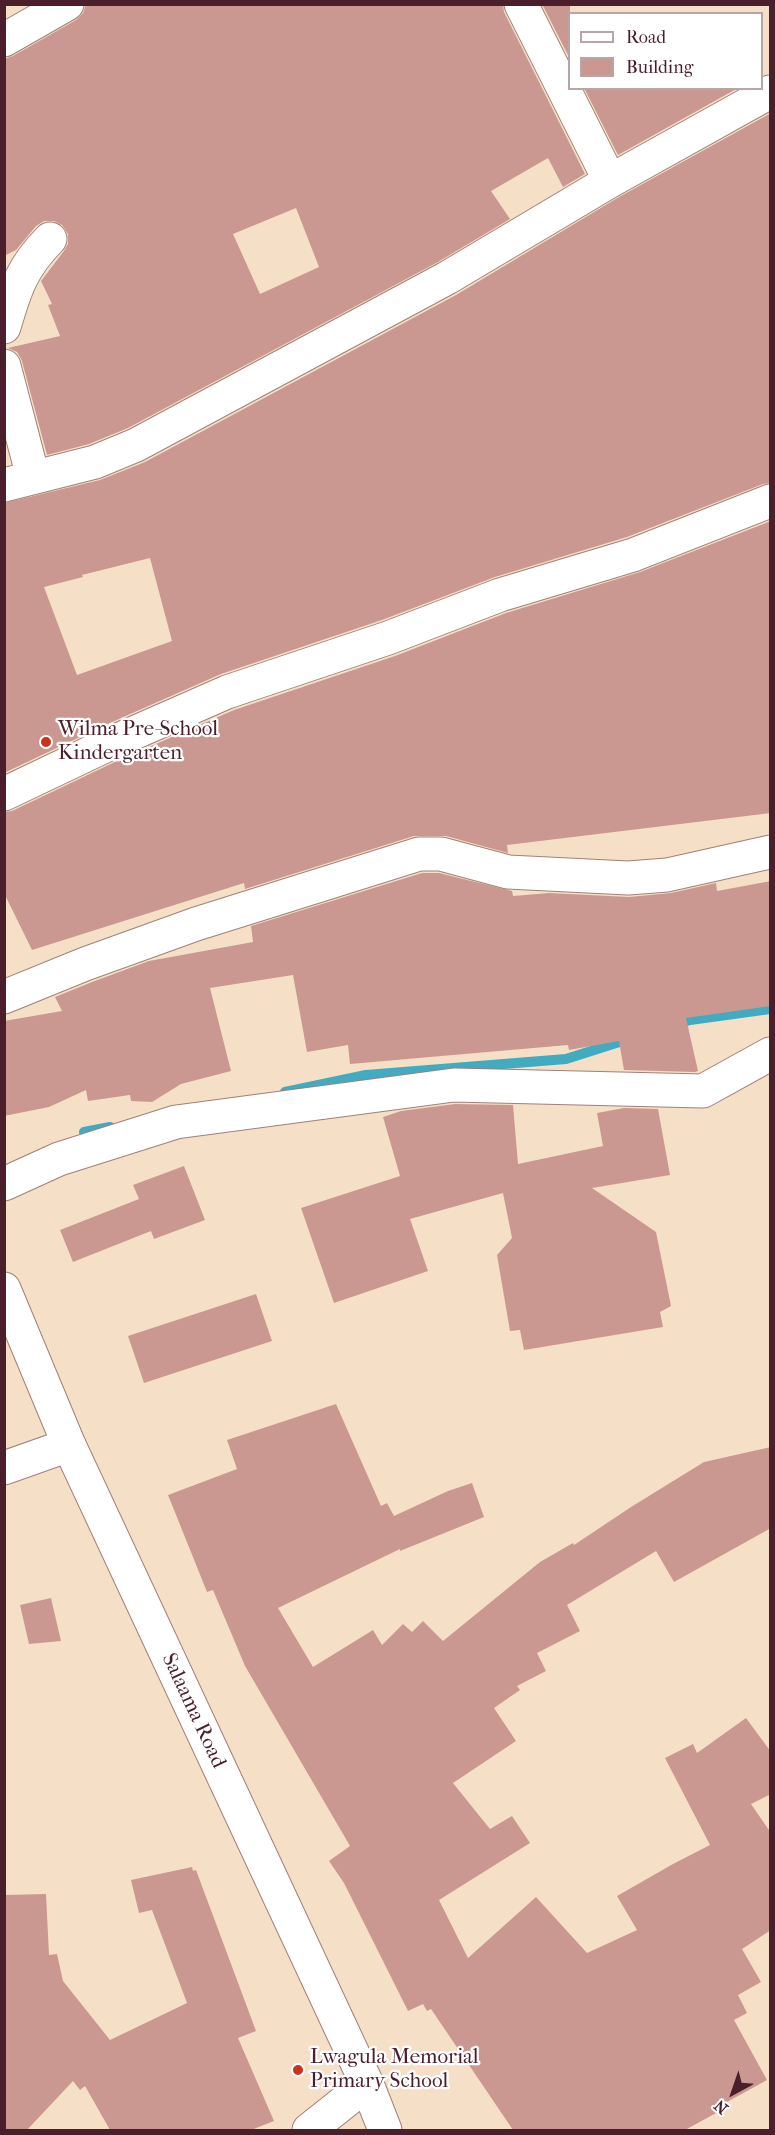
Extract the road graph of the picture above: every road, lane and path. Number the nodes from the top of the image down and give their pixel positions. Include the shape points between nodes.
1 (67, 4) edge
2 (521, 4) edge
3 (4, 40) edge
4 (771, 92) edge
5 (610, 181) junction
6 (50, 239) dead end
7 (4, 327) edge
8 (4, 366) edge
9 (19, 481) edge
10 (771, 501) edge
11 (4, 794) edge
12 (771, 852) edge
13 (4, 997) edge
14 (771, 1054) edge
15 (4, 1184) edge
16 (4, 1289) edge
17 (69, 1445) junction
18 (4, 1468) edge
19 (367, 2084) junction
20 (309, 2130) edge
21 (385, 2130) edge

1 - 3 street
2 - 5 street
4 - 5 street
5 - 9 street via 447,278 136,445 95,462
6 - 7 street via 34,255 15,289
8 - 9 street
10 - 11 street via 633,555 500,595 388,638 227,692
12 - 13 street via 667,875 628,878 508,872 441,854 419,854 196,924
14 - 15 street via 703,1091 454,1085 176,1122 59,1159
16 - 17 street, Salaama Road
17 - 18 street
17 - 19 street, Salaama Road
19 - 20 street
19 - 21 street, Salaama Road

